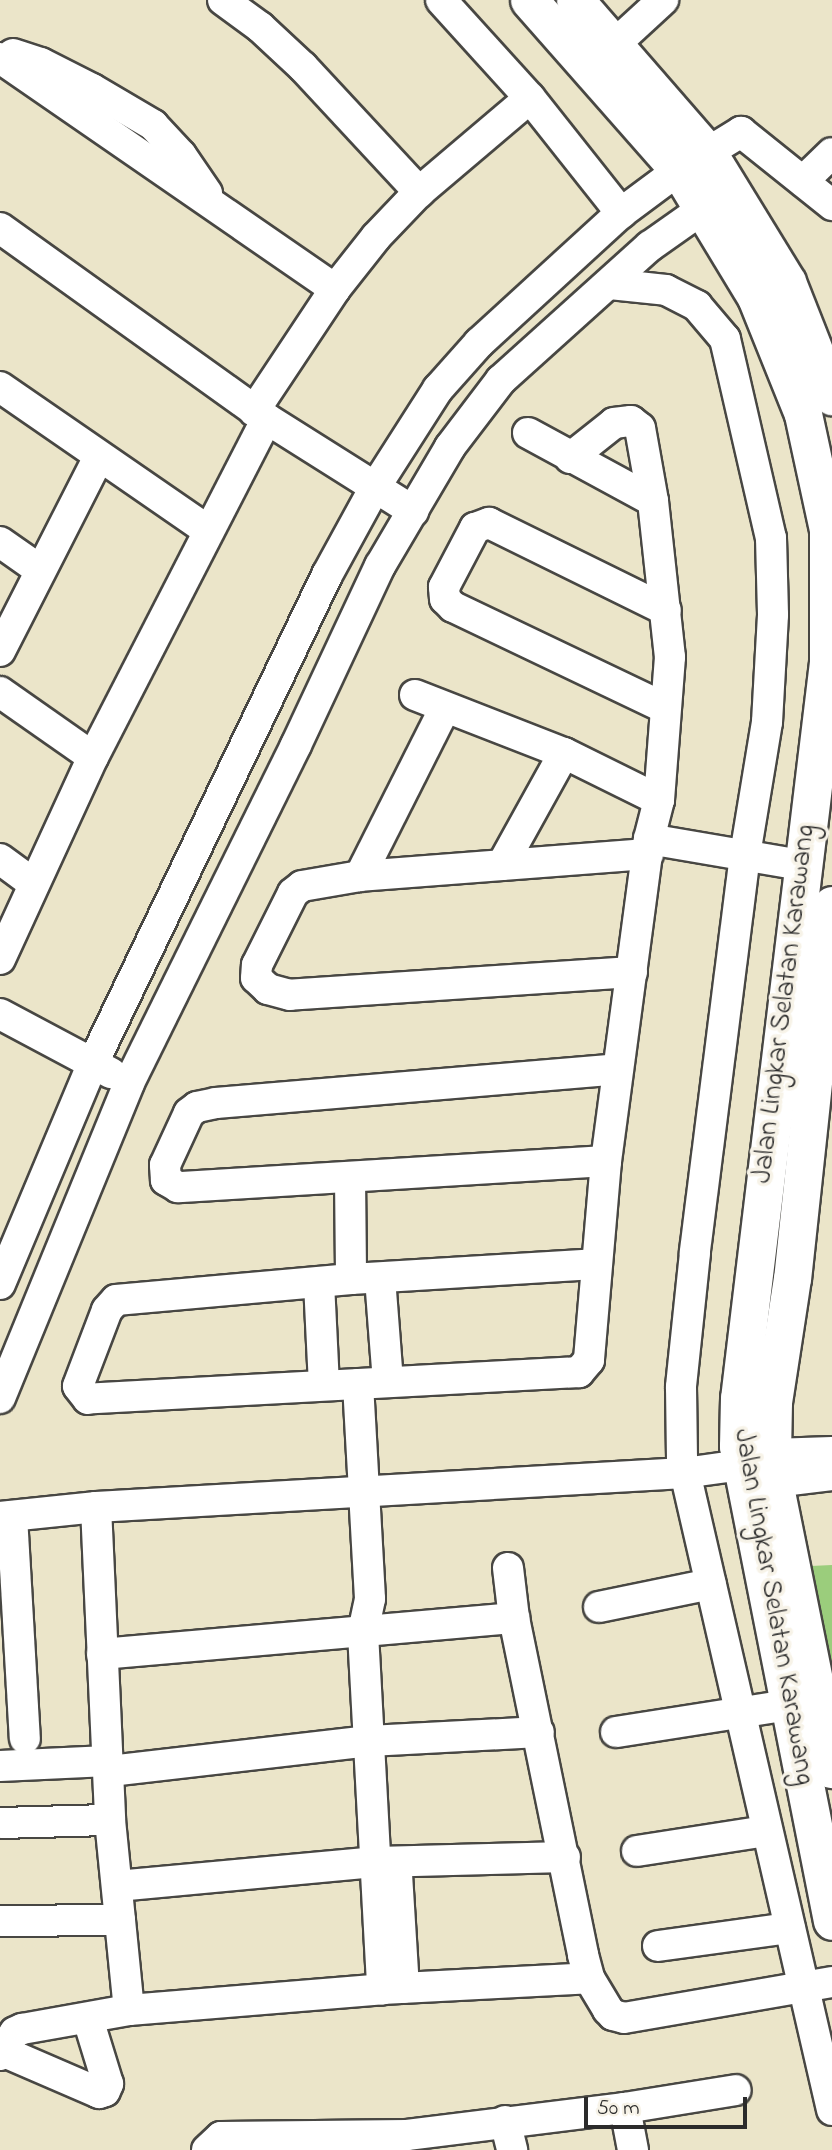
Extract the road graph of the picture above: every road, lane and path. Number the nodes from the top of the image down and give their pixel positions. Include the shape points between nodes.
1 (223, 0) edge
2 (441, 0) edge
3 (528, 0) edge
4 (575, 0) edge
5 (663, 0) edge
6 (614, 45) junction
7 (0, 53) edge
8 (0, 58) edge
9 (530, 98) junction
10 (832, 153) edge
11 (694, 162) junction
12 (803, 181) junction
13 (419, 192) junction
14 (717, 199) junction
15 (832, 205) edge
16 (217, 208) junction
17 (621, 213) junction
18 (0, 228) edge
19 (610, 284) junction
20 (335, 289) junction
21 (0, 387) edge
22 (832, 396) edge
23 (260, 415) junction
24 (528, 433) dead end
25 (99, 457) junction
26 (570, 458) junction
27 (374, 489) junction
28 (653, 501) junction
29 (413, 511) junction
30 (207, 530) junction
31 (0, 542) edge
32 (40, 570) junction
33 (666, 610) junction
34 (0, 652) edge
35 (0, 692) edge
36 (415, 695) dead end
37 (445, 708) junction
38 (665, 708) junction
39 (564, 753) junction
40 (93, 757) junction
41 (659, 800) junction
42 (648, 847) junction
43 (745, 855) junction
44 (0, 859) edge
45 (502, 865) junction
46 (801, 865) junction
47 (360, 876) junction
48 (34, 884) junction
49 (832, 905) edge
50 (0, 959) edge
51 (632, 972) junction
52 (786, 986) junction
53 (822, 992) junction
54 (0, 1014) edge
55 (93, 1063) junction
56 (618, 1069) junction
57 (129, 1083) junction
58 (606, 1161) junction
59 (350, 1177) junction
60 (595, 1264) junction
61 (366, 1278) junction
62 (319, 1283) junction
63 (0, 1284) edge
64 (388, 1382) junction
65 (359, 1384) junction
66 (324, 1385) junction
67 (0, 1398) edge
68 (829, 1464) edge
69 (762, 1467) junction
70 (684, 1473) junction
71 (365, 1493) junction
72 (96, 1507) junction
73 (6, 1516) edge
74 (508, 1568) dead end
75 (712, 1584) junction
76 (599, 1607) dead end
77 (514, 1618) junction
78 (372, 1632) junction
79 (102, 1654) junction
80 (789, 1705) junction
81 (740, 1714) junction
82 (539, 1732) junction
83 (616, 1732) dead end
84 (25, 1739) dead end
85 (379, 1740) junction
86 (0, 1766) edge
87 (109, 1766) junction
88 (832, 1769) edge
89 (110, 1820) junction
90 (0, 1823) edge
91 (766, 1831) junction
92 (637, 1851) dead end
93 (565, 1857) junction
94 (387, 1861) junction
95 (117, 1886) junction
96 (120, 1920) junction
97 (0, 1921) edge
98 (832, 1921) edge
99 (790, 1928) junction
100 (659, 1946) dead end
101 (589, 1978) junction
102 (818, 1984) edge
103 (393, 1989) junction
104 (129, 2010) junction
105 (88, 2019) junction
106 (1, 2053) edge
107 (736, 2090) dead end
108 (625, 2108) junction
109 (832, 2110) edge
110 (505, 2121) junction
111 (409, 2142) edge
112 (294, 2143) edge
113 (207, 2150) edge
114 (512, 2150) edge
115 (633, 2150) edge

1 - 13 street via 303,67
2 - 9 street
3 - 11 main road
4 - 6 main road
5 - 6 street
6 - 11 main road
7 - 16 street via 41,63 153,125 181,155
8 - 16 street
9 - 13 street
9 - 17 street
10 - 12 street
11 - 12 street via 741,132
11 - 14 main road
11 - 17 street
12 - 15 street
13 - 20 street
14 - 19 street via 650,246
14 - 22 main road via 787,282
14 - 46 main road, Jalan Lingkar Selatan Karawang via 803,414 828,530 828,662
16 - 20 street
17 - 27 street via 479,343 438,389
18 - 23 street
19 - 29 street via 501,380 450,447
19 - 43 street via 666,290 696,306 710,320 725,339 748,428 771,538 773,615 767,722
20 - 23 street
21 - 25 street
23 - 27 street
23 - 30 street
24 - 26 street
25 - 30 street
25 - 32 street
26 - 28 street
26 - 28 street via 614,423 637,424
27 - 29 street
27 - 55 street via 327,575
28 - 33 street
29 - 57 street via 380,566
30 - 40 street
31 - 32 street
32 - 34 street
33 - 38 street via 670,657
33 - 38 street via 489,523 475,528 444,587 445,599 453,607
35 - 40 street
36 - 37 street
37 - 39 street
37 - 47 street
38 - 41 street
39 - 41 street
39 - 45 street
40 - 48 street
41 - 42 street
42 - 43 street
42 - 45 street
42 - 51 street
43 - 46 street
43 - 70 street via 681,1387
44 - 48 street
45 - 47 street
46 - 52 main road, Jalan Lingkar Selatan Karawang
47 - 51 street via 302,886 293,893 257,965 256,978 268,989 290,995
48 - 50 street
49 - 53 main road, Jalan Lingkar Selatan Karawang
51 - 56 street
52 - 53 main road
52 - 69 main road, Jalan Lingkar Selatan Karawang via 739,1398 738,1446
53 - 69 main road, Jalan Lingkar Selatan Karawang via 792,1278
54 - 55 street
55 - 57 street
55 - 63 street
56 - 58 street
56 - 59 street via 197,1107 189,1113 165,1165 166,1180 178,1187
57 - 67 street
58 - 59 street
58 - 60 street
59 - 61 street
60 - 61 street
60 - 64 street via 589,1360 579,1372
61 - 62 street
61 - 64 street
62 - 66 street
62 - 66 street via 116,1300 107,1310 78,1386 88,1399
64 - 65 street
65 - 66 street
65 - 71 street
68 - 69 street
69 - 70 street
69 - 80 main road, Jalan Lingkar Selatan Karawang
69 - 88 main road, Jalan Lingkar Selatan Karawang
70 - 71 street
70 - 75 street
71 - 72 street
71 - 78 street
72 - 73 street
72 - 79 street
73 - 84 street
74 - 77 street
75 - 76 street
75 - 81 street
77 - 78 street
77 - 82 street
78 - 79 street
78 - 85 street
79 - 87 street
80 - 81 street
80 - 98 main road, Jalan Lingkar Selatan Karawang
81 - 83 street
81 - 91 street
82 - 85 street
82 - 93 street
85 - 87 street
85 - 94 street
86 - 87 street
87 - 89 street
89 - 90 street
89 - 95 street
91 - 92 street
91 - 99 street
93 - 94 street
93 - 101 street
94 - 95 street
94 - 103 street
95 - 96 street
96 - 97 street
96 - 104 street
99 - 100 street
99 - 102 street
101 - 102 street via 608,2010 624,2018
101 - 103 street
102 - 109 street
103 - 104 street
104 - 105 street
105 - 106 street via 15,2032
105 - 106 street via 108,2084 99,2094
107 - 108 street
108 - 110 street
108 - 115 street
110 - 111 street
110 - 114 street
111 - 112 street
112 - 113 street via 221,2137

